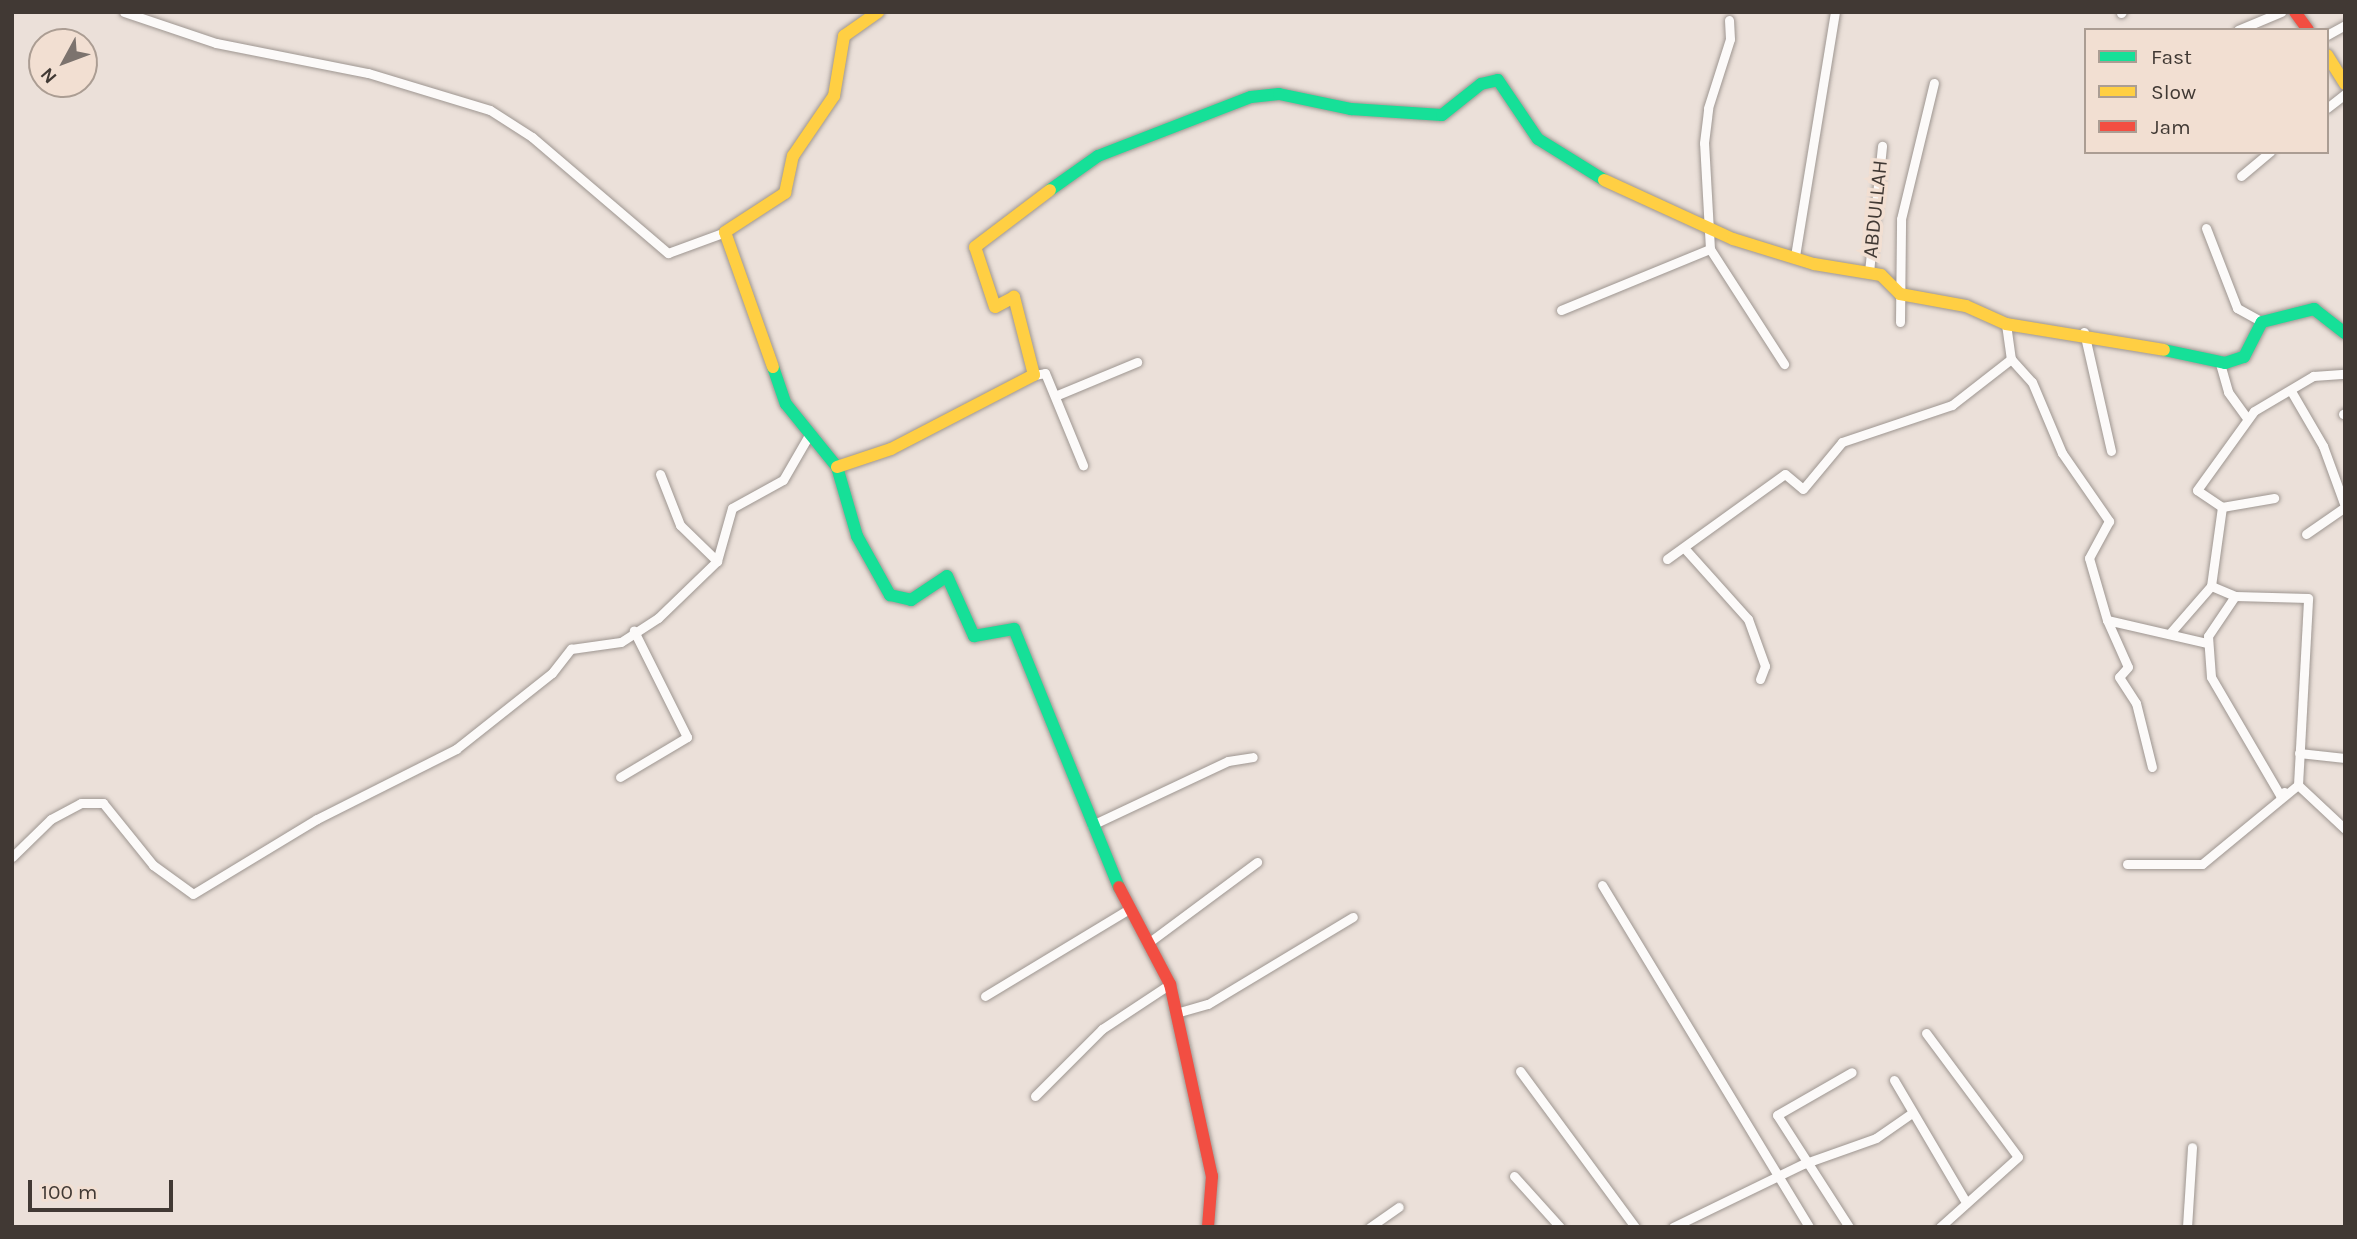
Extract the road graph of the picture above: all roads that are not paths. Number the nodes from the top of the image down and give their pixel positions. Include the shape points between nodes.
1 (124, 12) edge
2 (878, 12) edge
3 (1835, 12) edge
4 (2281, 12) edge
5 (2295, 12) edge
6 (1729, 20) dead end
7 (2345, 25) edge
8 (2243, 28) edge
9 (2307, 28) edge
10 (2329, 34) edge
11 (2329, 58) edge
12 (1934, 83) dead end
13 (2345, 84) edge
14 (2345, 94) edge
15 (2329, 106) edge
16 (1882, 146) dead end
17 (2268, 154) edge
18 (2241, 176) dead end
19 (2206, 228) dead end
20 (1711, 231) junction
21 (724, 232) junction
22 (1710, 249) junction
23 (1795, 256) junction
24 (1869, 272) junction
25 (1900, 294) junction
26 (1561, 310) dead end
27 (1900, 322) dead end
28 (2262, 322) junction
29 (2006, 324) junction
30 (2084, 332) junction
31 (2345, 333) edge
32 (2011, 359) junction
33 (2219, 360) junction
34 (1137, 362) dead end
35 (1784, 364) dead end
36 (2345, 374) edge
37 (1034, 375) junction
38 (2291, 391) junction
39 (1055, 396) junction
40 (2247, 418) junction
41 (809, 435) junction
42 (2111, 452) dead end
43 (1083, 465) dead end
44 (837, 467) junction
45 (660, 474) dead end
46 (2274, 498) dead end
47 (2222, 507) junction
48 (2345, 507) edge
49 (2305, 534) dead end
50 (1686, 550) junction
51 (1667, 559) dead end
52 (717, 561) junction
53 (2211, 586) junction
54 (2235, 596) junction
55 (2107, 620) junction
56 (634, 631) junction
57 (2171, 632) junction
58 (2207, 643) junction
59 (1760, 679) dead end
60 (2299, 753) junction
61 (1253, 757) dead end
62 (2345, 758) edge
63 (2152, 767) dead end
64 (620, 777) dead end
65 (2298, 785) junction
66 (2284, 792) junction
67 (1092, 825) junction
68 (2345, 829) edge
69 (12, 857) edge
70 (1257, 862) dead end
71 (2127, 864) dead end
72 (1602, 885) dead end
73 (1129, 909) junction
74 (1353, 917) dead end
75 (1148, 943) junction
76 (1170, 984) junction
77 (985, 996) dead end
78 (1176, 1013) junction
79 (1926, 1033) dead end
80 (1520, 1071) dead end
81 (1853, 1072) dead end
82 (1894, 1080) dead end
83 (1035, 1096) dead end
84 (1912, 1113) junction
85 (2192, 1147) dead end
86 (1811, 1163) junction
87 (1514, 1176) dead end
88 (1779, 1177) junction
89 (1966, 1202) junction
90 (1399, 1207) dead end
91 (1208, 1227) edge
92 (1370, 1227) edge
93 (1560, 1227) edge
94 (1635, 1227) edge
95 (1673, 1227) edge
96 (1809, 1227) edge
97 (1849, 1227) edge
98 (1940, 1227) edge
99 (2187, 1227) edge

1 - 21 street via 216,43 368,73 490,110 532,137 639,234 668,253
2 - 21 street via 844,36 834,96 793,156 785,193
3 - 23 street
4 - 8 street
5 - 9 street
6 - 20 street via 1730,39 1708,108 1704,143
7 - 10 street
11 - 13 street
12 - 25 street via 1902,219
14 - 15 street
16 - 24 street, ABDULLAH
17 - 18 street
19 - 28 street via 2236,308
20 - 22 street
20 - 23 street
20 - 37 street via 1618,189 1538,139 1498,80 1481,84 1441,115 1351,109 1290,94 1251,97 1098,156 975,247 995,307 1014,297
21 - 41 street via 786,404
22 - 26 street
22 - 35 street
23 - 24 street via 1849,273
24 - 25 street
25 - 27 street
25 - 29 street via 1966,306
28 - 31 street via 2315,309
28 - 33 street via 2244,357
29 - 30 street
29 - 32 street
30 - 33 street via 2135,348
30 - 42 street
32 - 50 street via 1952,405 1842,442 1803,489 1785,474
32 - 55 street via 2032,382 2078,480 2109,521 2089,558
33 - 40 street via 2228,392
34 - 39 street
36 - 38 street via 2313,376
37 - 39 street via 1045,373
37 - 44 street via 891,449
38 - 40 street
38 - 48 street via 2323,446
39 - 43 street
40 - 47 street via 2197,490
41 - 44 street
41 - 52 street via 783,480 727,515
44 - 67 street via 857,536 890,594 911,600 947,576 974,636 1014,629
45 - 52 street via 680,525
46 - 47 street
47 - 53 street
48 - 49 street
50 - 51 street
50 - 59 street via 1748,619 1766,666
52 - 56 street via 658,618
53 - 54 street
53 - 57 street
54 - 58 street
54 - 60 street via 2308,598
55 - 57 street
55 - 63 street via 2127,667 2119,677 2136,703
56 - 64 street via 687,737
56 - 69 street via 612,644 571,649 552,673 456,749 317,819 192,894 153,865 103,803 81,803 51,819
57 - 58 street
58 - 66 street via 2211,677 2280,795
60 - 62 street
60 - 65 street
61 - 67 street via 1228,761
65 - 66 street
65 - 68 street
66 - 71 street via 2202,864
67 - 73 street
70 - 75 street
72 - 88 street
73 - 75 street
73 - 77 street
74 - 78 street via 1208,1004
75 - 76 street
76 - 78 street
76 - 83 street via 1102,1029
78 - 91 street via 1212,1175
79 - 89 street via 2018,1157
80 - 94 street
81 - 86 street via 1777,1115
82 - 84 street
84 - 86 street via 1876,1138
84 - 89 street
85 - 99 street
86 - 88 street
86 - 97 street
87 - 93 street
88 - 95 street
88 - 96 street
89 - 98 street
90 - 92 street

